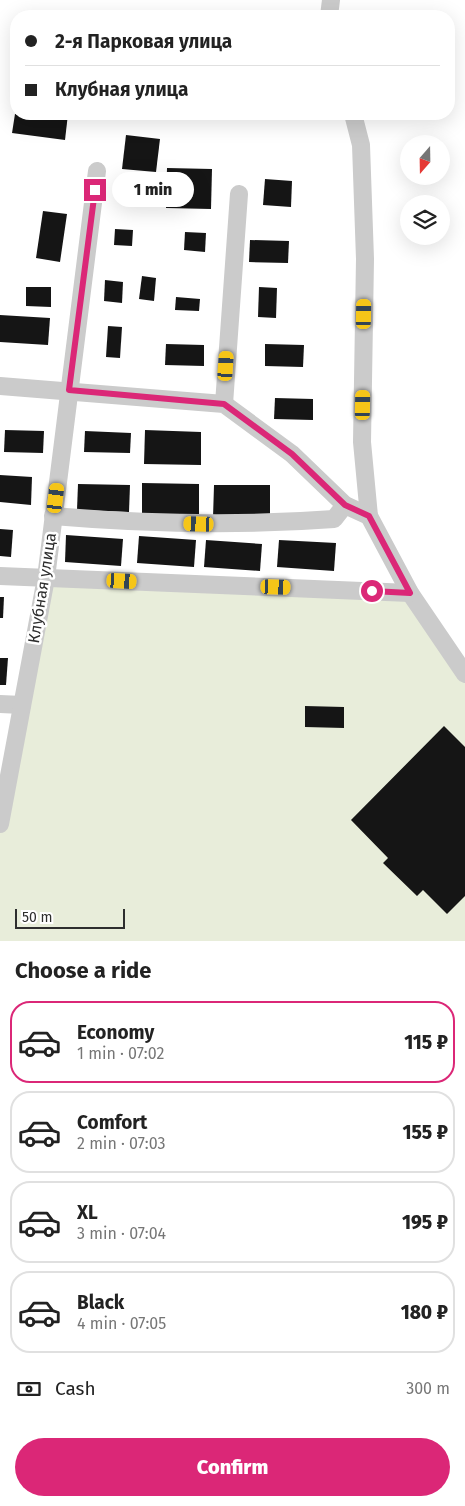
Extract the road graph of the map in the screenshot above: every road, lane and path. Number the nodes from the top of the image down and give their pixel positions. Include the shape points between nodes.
1 (354, 120) edge
2 (97, 171) dead end
3 (239, 194) dead end
4 (0, 386) edge
5 (69, 390) junction
6 (224, 404) junction
7 (345, 505) junction
8 (53, 516) junction
9 (369, 516) junction
10 (0, 576) edge
11 (46, 578) junction
12 (410, 593) junction
13 (465, 674) edge
14 (0, 704) edge
15 (22, 705) junction
16 (0, 824) edge

1 - 9 street via 362,154 365,260 362,442
2 - 5 street, Клубная улица
3 - 6 street
4 - 5 street
5 - 6 street
5 - 8 street, Клубная улица
6 - 7 street via 292,454
7 - 8 street via 334,519 270,524 199,524
7 - 9 street
8 - 11 street, Клубная улица
9 - 12 street
10 - 11 street
11 - 12 street
11 - 15 street, Клубная улица
12 - 13 street
14 - 15 street
15 - 16 street, Клубная улица

